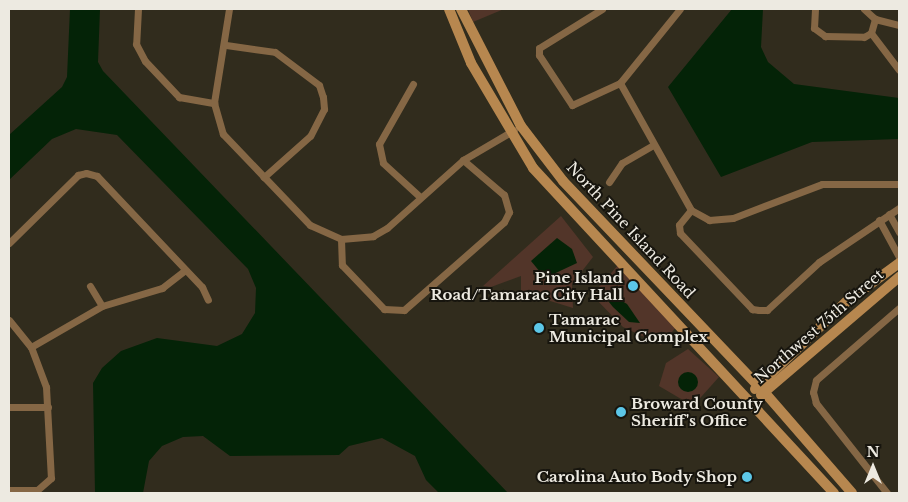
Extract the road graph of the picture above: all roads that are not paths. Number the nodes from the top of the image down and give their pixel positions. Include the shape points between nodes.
1 (138, 9) edge
2 (229, 9) edge
3 (449, 9) edge
4 (461, 9) edge
5 (602, 9) edge
6 (680, 9) edge
7 (815, 9) edge
8 (864, 9) edge
9 (875, 19) junction
10 (899, 25) edge
11 (871, 33) junction
12 (226, 45) junction
13 (899, 70) edge
14 (620, 83) junction
15 (413, 84) dead end
16 (214, 104) junction
17 (521, 126) junction
18 (511, 132) junction
19 (653, 145) junction
20 (463, 160) junction
21 (264, 177) junction
22 (609, 182) dead end
23 (899, 184) edge
24 (419, 196) junction
25 (899, 208) edge
26 (691, 210) junction
27 (889, 214) junction
28 (879, 220) junction
29 (899, 232) edge
30 (341, 239) junction
31 (9, 242) edge
32 (899, 257) edge
33 (899, 263) edge
34 (185, 270) junction
35 (899, 277) edge
36 (90, 286) dead end
37 (208, 300) dead end
38 (102, 306) junction
39 (899, 308) edge
40 (9, 320) edge
41 (31, 346) junction
42 (757, 384) junction
43 (766, 394) junction
44 (751, 399) junction
45 (9, 407) edge
46 (48, 407) junction
47 (9, 490) edge
48 (834, 493) edge
49 (852, 493) edge
50 (887, 493) edge

1 - 16 street via 136,44 144,61 179,96
2 - 12 street
3 - 18 main road, North Pine Island Road via 471,63
4 - 17 main road, North Pine Island Road
5 - 14 street via 539,48 539,55 572,104
6 - 14 street
7 - 11 street via 814,28 825,36 864,37
8 - 9 street
9 - 10 street
9 - 11 street
11 - 13 street
12 - 16 street
12 - 21 street via 274,52 319,85 324,109 310,136
14 - 19 street
15 - 24 street via 390,121 379,153
16 - 21 street via 223,134
17 - 18 street
17 - 42 main road, North Pine Island Road via 584,204
18 - 20 street
18 - 44 main road, North Pine Island Road via 558,198
19 - 22 street via 622,162
19 - 26 street
20 - 24 street
20 - 30 street via 504,195 509,212 504,222 404,310 384,309 342,266
21 - 30 street via 310,225
23 - 26 street via 822,184 720,221
24 - 30 street via 373,236
25 - 27 street
26 - 28 street via 678,225 680,233 752,309 759,310 768,310 820,262
27 - 28 street
27 - 29 street
28 - 32 street
31 - 34 street via 78,175 86,173 97,176
33 - 42 main road, Northwest 75th Street via 846,302
34 - 37 street
34 - 38 street via 162,288
35 - 43 main road, Northwest 75th Street
36 - 38 street
38 - 41 street
39 - 50 street via 816,380 813,392 816,403
40 - 41 street
41 - 46 street
42 - 43 main road, North Pine Island Road
42 - 44 main road, Northwest 75th Street
43 - 44 main road, Northwest 75th Street
43 - 49 main road, North Pine Island Road
44 - 48 main road, North Pine Island Road
45 - 46 street
46 - 47 street via 51,478 46,486

